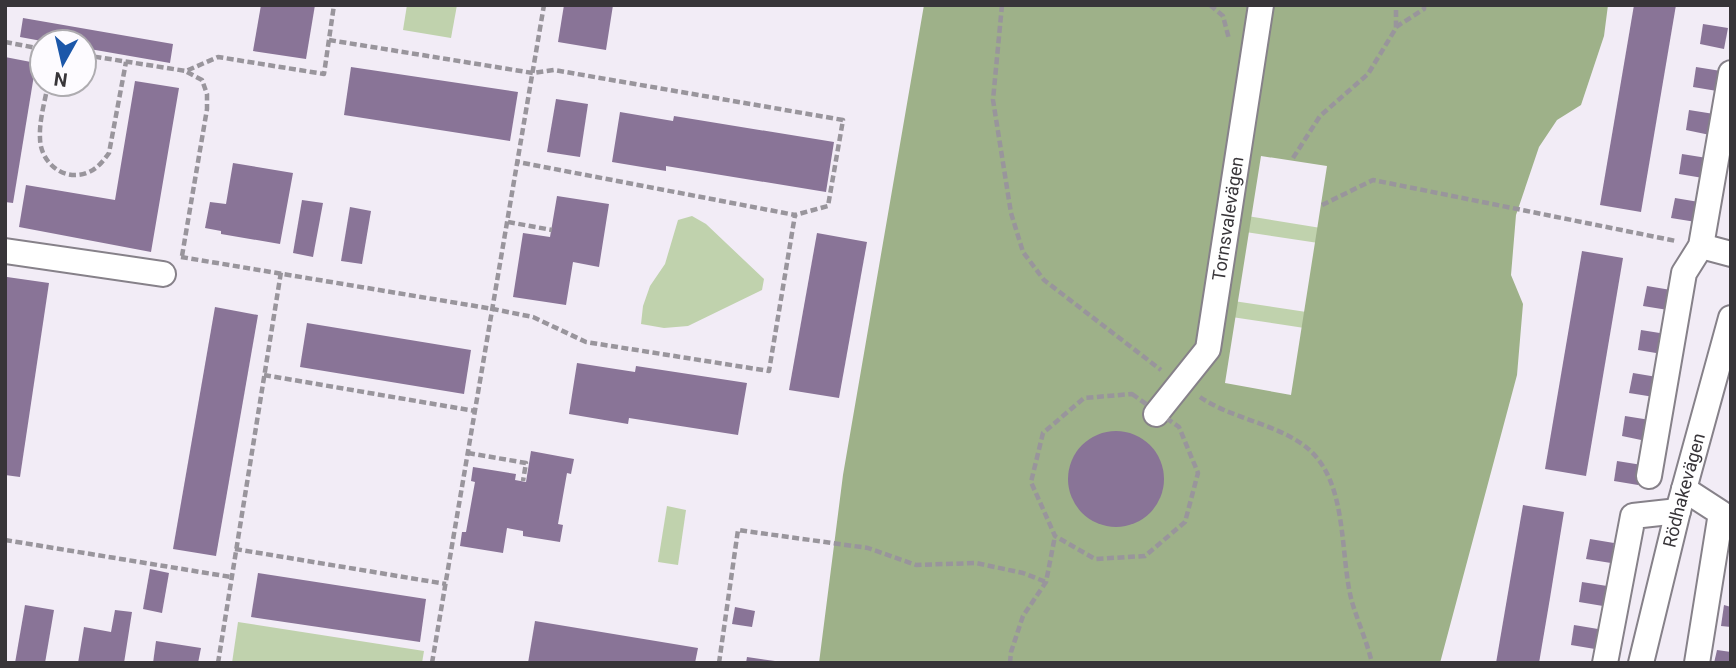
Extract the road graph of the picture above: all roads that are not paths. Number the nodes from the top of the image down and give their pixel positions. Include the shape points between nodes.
1 (1261, 5) edge
2 (1731, 73) edge
3 (1701, 246) junction
4 (5, 251) edge
5 (1731, 254) edge
6 (163, 275) road end
7 (1731, 318) edge
8 (1158, 413) road end
9 (1649, 477) dead end
10 (1681, 500) junction
11 (1605, 663) edge
12 (1641, 663) edge
13 (1697, 663) edge

1 - 8 street, Tornsvalevägen via 1208,349
2 - 3 street
3 - 5 street
3 - 9 street via 1684,273
4 - 6 street
7 - 10 street, Rödhakevägen
10 - 11 street via 1633,516
10 - 12 street, Rödhakevägen
10 - 13 street via 1721,513

